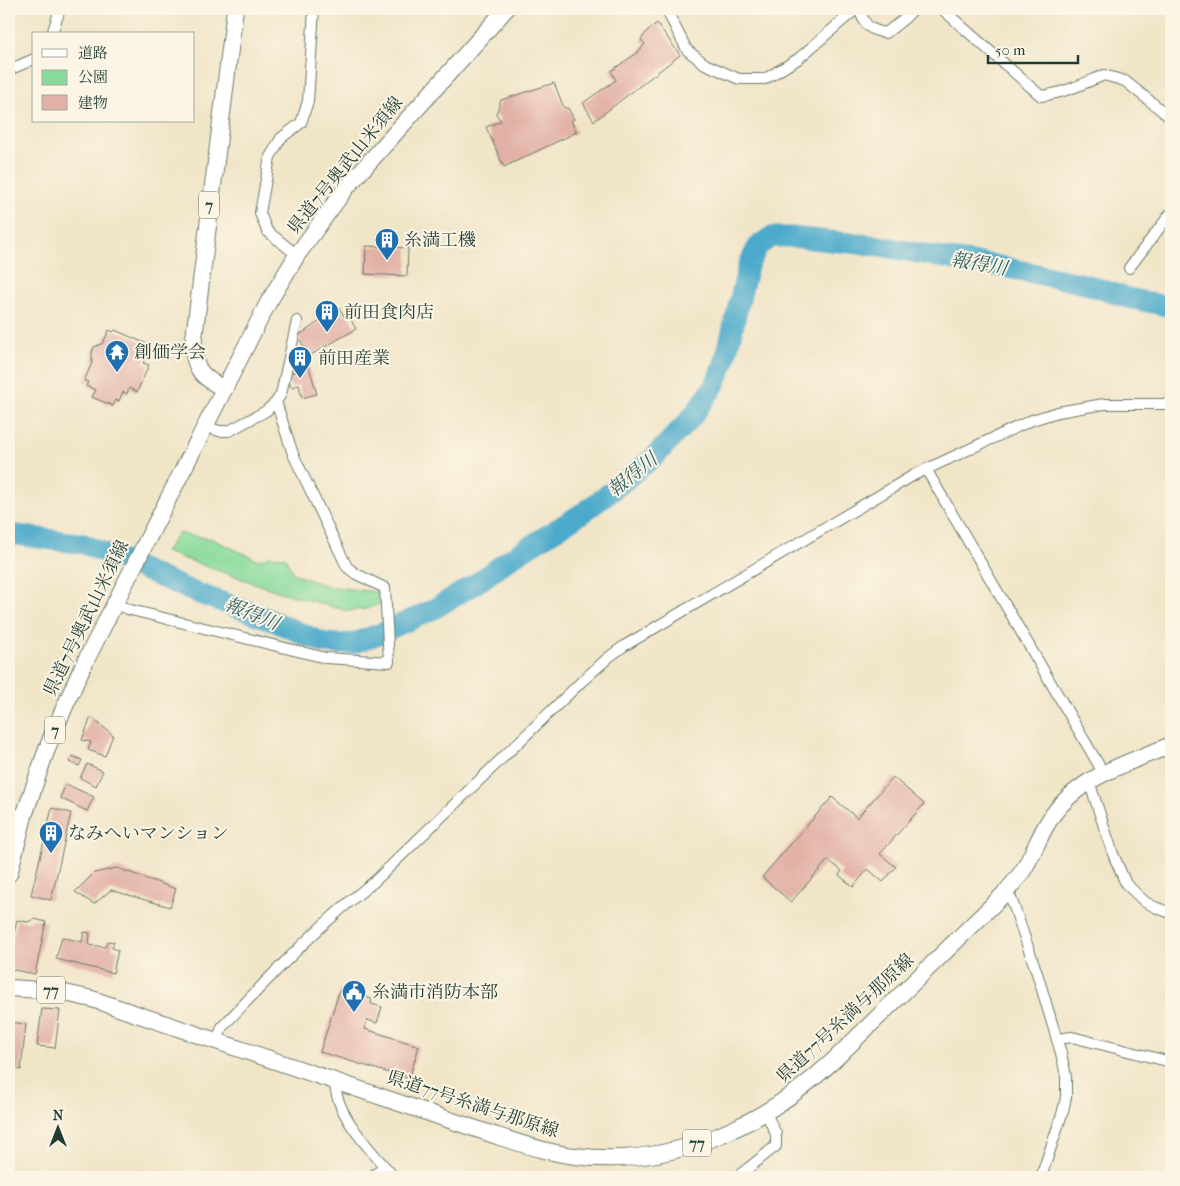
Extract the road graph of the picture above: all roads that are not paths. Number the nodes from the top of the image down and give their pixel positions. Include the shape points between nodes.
1 (60, 9) edge
2 (235, 9) edge
3 (314, 9) edge
4 (506, 9) edge
5 (666, 9) edge
6 (858, 9) edge
7 (914, 9) edge
8 (942, 9) edge
9 (53, 32) edge
10 (32, 60) edge
11 (9, 70) edge
12 (1171, 118) edge
13 (1171, 213) edge
14 (297, 255) junction
15 (1129, 268) dead end
16 (297, 321) dead end
17 (224, 389) junction
18 (276, 402) junction
19 (1171, 404) edge
20 (205, 426) junction
21 (926, 469) junction
22 (116, 598) junction
23 (1171, 745) edge
24 (1096, 777) junction
25 (16, 814) edge
26 (9, 874) edge
27 (1005, 893) junction
28 (1171, 913) edge
29 (9, 988) edge
30 (1057, 1039) junction
31 (217, 1041) junction
32 (1171, 1062) edge
33 (335, 1081) junction
34 (766, 1113) junction
35 (385, 1167) junction
36 (371, 1177) edge
37 (394, 1177) edge
38 (737, 1177) edge
39 (1041, 1177) edge

1 - 9 street
2 - 17 main road, 7 via 193,346 194,357 203,375
3 - 14 street via 308,101 301,123 281,138 270,157 260,213 267,231
4 - 14 main road, 県道7号奥武山米須線 / 7 via 346,188
5 - 6 street via 687,50 705,64 739,79 765,79 798,59
6 - 7 street via 863,22 886,33
8 - 12 street via 1041,96 1057,94 1104,75 1125,82
10 - 11 street
13 - 15 street
14 - 17 main road, 県道7号奥武山米須線 / 7 via 268,303
16 - 18 street via 281,394
17 - 20 main road, 県道7号奥武山米須線 / 7
18 - 20 street via 229,432
18 - 22 street via 293,454 347,567 385,588 389,662 326,658 131,610
19 - 21 street via 1104,404 1058,412 1032,420
20 - 22 main road, 県道7号奥武山米須線 / 7
21 - 24 street
21 - 31 street via 609,657 263,984 222,1028
22 - 25 main road, 県道7号奥武山米須線 / 7
23 - 24 main road, 県道77号糸満与那原線 / 77
24 - 27 main road, 県道77号糸満与那原線 / 77 via 1076,789 1056,811 1023,871
24 - 28 street via 1113,854 1126,884 1145,902
25 - 26 main road, 県道7号奥武山米須線 / 7
27 - 30 street via 1011,898
27 - 34 main road, 県道77号糸満与那原線 / 77 via 820,1073
29 - 31 main road, 県道77号糸満与那原線 / 77 via 74,994
30 - 32 street via 1072,1037
30 - 39 street via 1066,1076 1066,1097
31 - 33 main road, 県道77号糸満与那原線 / 77
33 - 34 main road, 県道77号糸満与那原線 / 77 via 532,1147 584,1157 631,1157 674,1150 719,1135
33 - 35 street via 343,1110
34 - 38 street via 776,1134 776,1146
35 - 36 street
35 - 37 street

